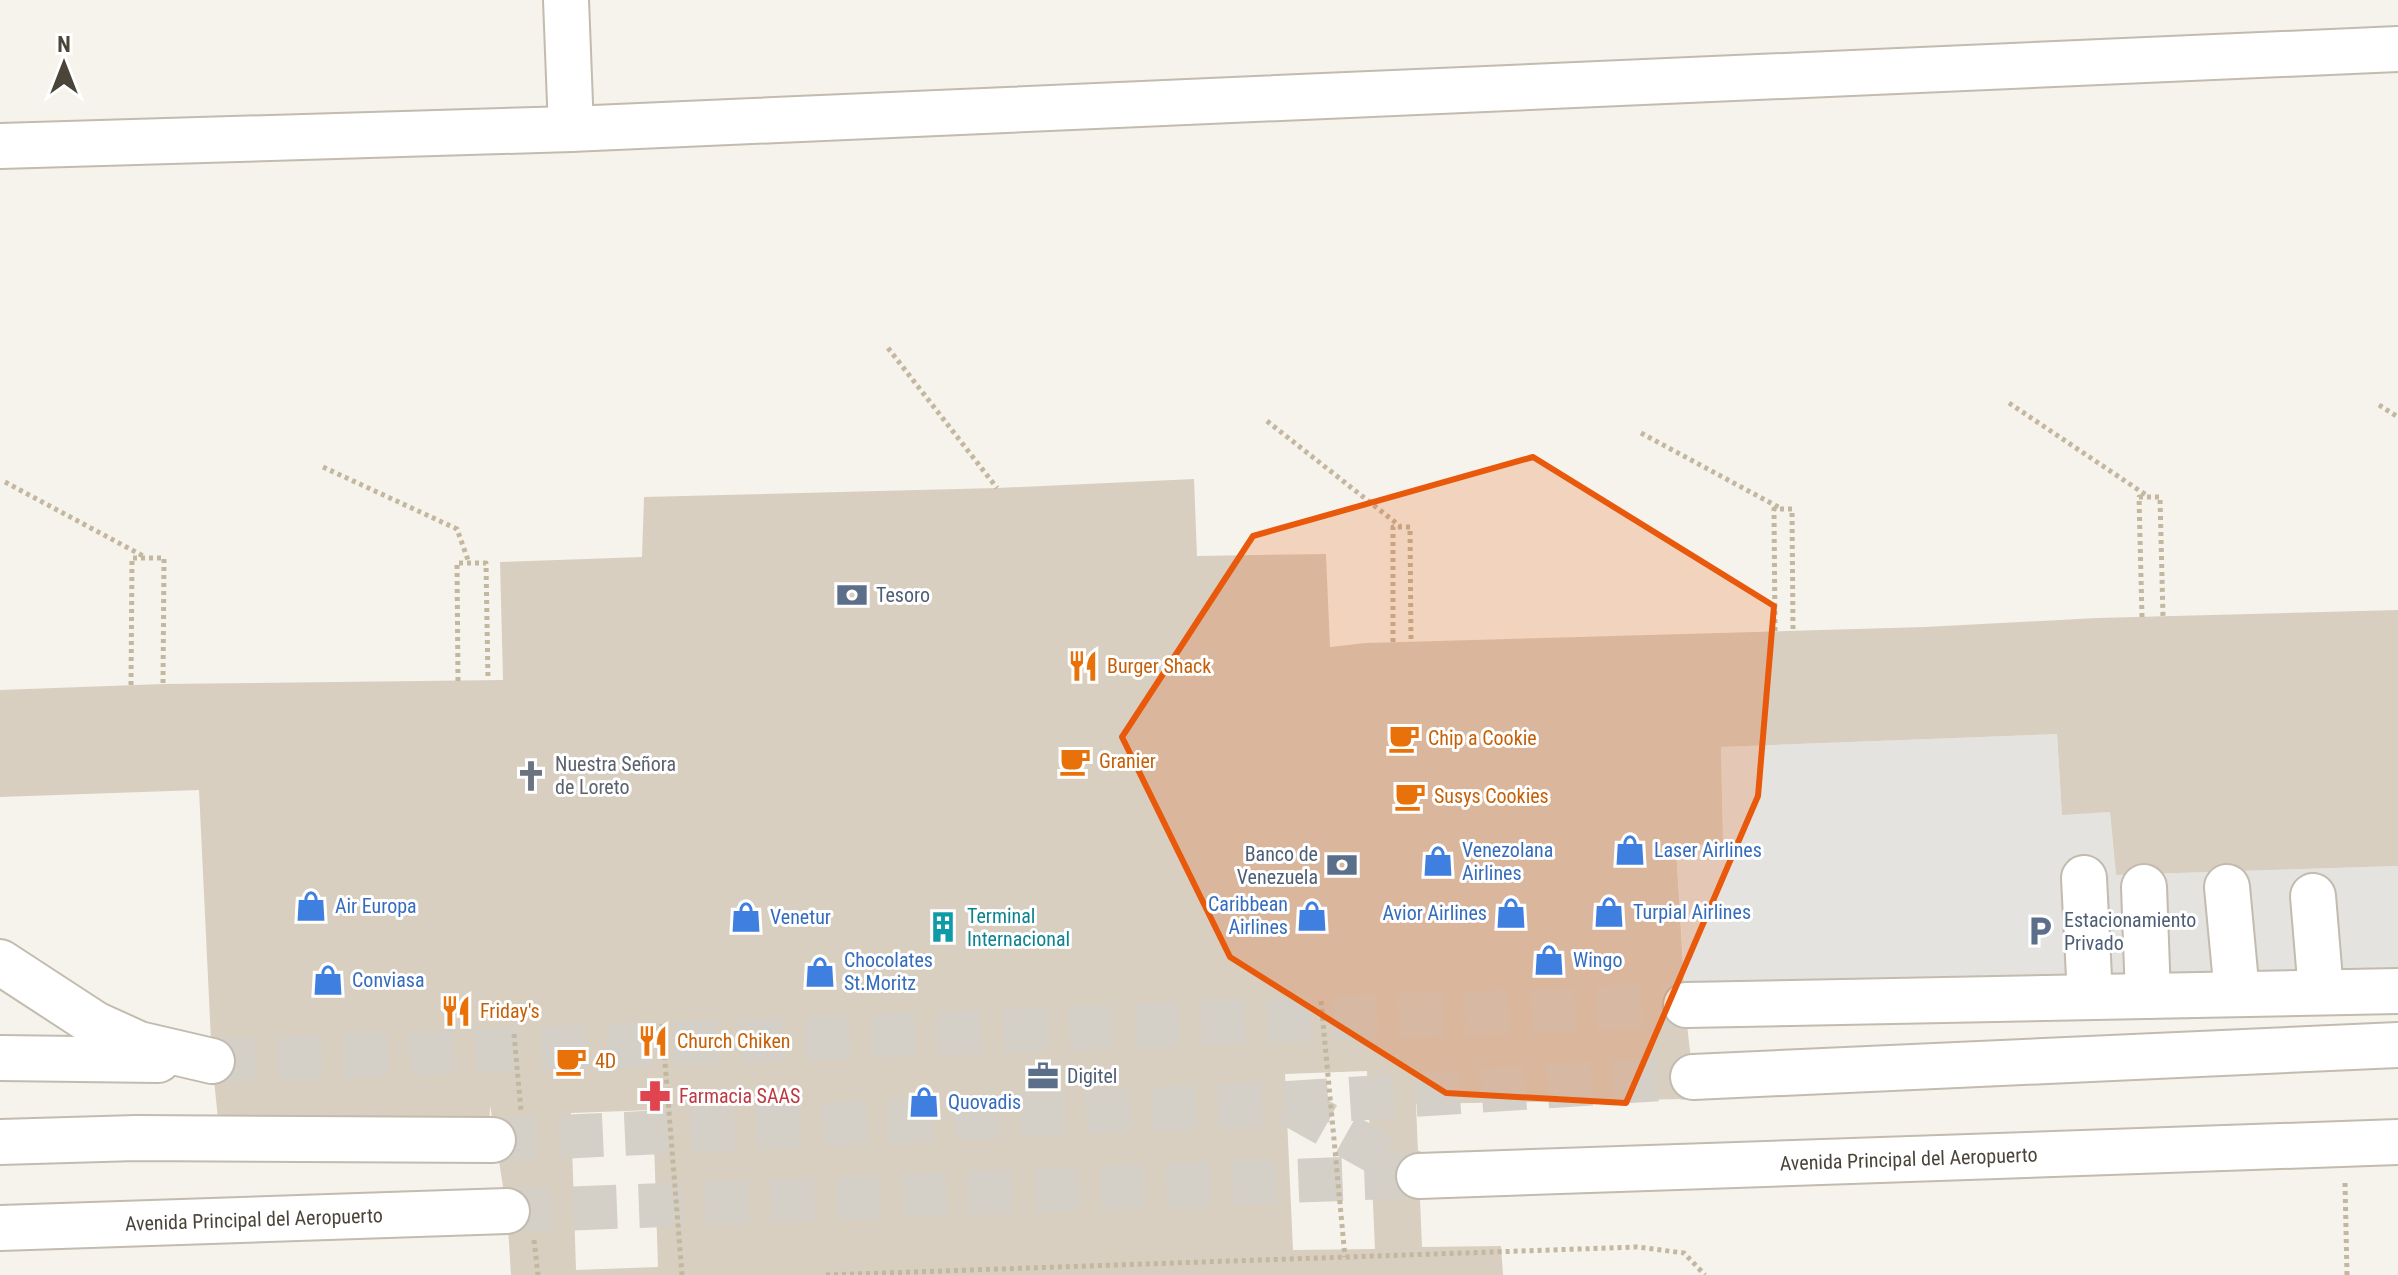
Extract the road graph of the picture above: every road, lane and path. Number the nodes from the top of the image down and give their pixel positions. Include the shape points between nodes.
1 (566, 0) edge
2 (2398, 49) edge
3 (571, 129) junction
4 (0, 146) edge
5 (888, 348) dead end
6 (2009, 403) dead end
7 (2379, 405) dead end
8 (2398, 417) edge
9 (1267, 421) dead end
10 (1641, 433) dead end
11 (323, 467) dead end
12 (5, 482) dead end
13 (997, 488) dead end
14 (2150, 497) junction
15 (1783, 509) junction
16 (1401, 527) junction
17 (146, 558) junction
18 (469, 563) junction
19 (2142, 617) dead end
20 (2163, 617) dead end
21 (1775, 631) dead end
22 (1793, 631) dead end
23 (1393, 642) dead end
24 (1411, 642) dead end
25 (488, 680) dead end
26 (458, 681) dead end
27 (163, 684) dead end
28 (131, 685) dead end
29 (2084, 878) dead end
30 (2144, 887) dead end
31 (2227, 887) dead end
32 (2313, 896) dead end
33 (0, 962) edge
34 (2398, 991) edge
35 (2321, 992) junction
36 (2237, 994) junction
37 (2148, 996) junction
38 (2090, 997) junction
39 (1321, 1001) dead end
40 (1686, 1005) tunnel mouth
41 (662, 1024) dead end
42 (2398, 1045) edge
43 (0, 1058) edge
44 (1693, 1077) tunnel mouth
45 (493, 1140) tunnel mouth
46 (0, 1142) edge
47 (2344, 1142) junction
48 (2398, 1142) edge
49 (2398, 1171) edge
50 (1419, 1176) dead end
51 (507, 1211) tunnel mouth
52 (0, 1228) edge
53 (1345, 1257) junction
54 (682, 1275) edge
55 (826, 1275) edge
56 (1705, 1275) edge

1 - 3 lane
2 - 3 lane
3 - 4 lane
5 - 13 path
6 - 14 path
7 - 8 path
9 - 16 path
10 - 15 path
11 - 18 path via 457,529
12 - 17 path
14 - 19 path via 2139,497
14 - 20 path via 2160,497
15 - 21 path via 1774,509
15 - 22 path via 1792,509
16 - 23 path via 1393,527
16 - 24 path via 1410,527
17 - 27 path via 164,558
17 - 28 path via 132,558
18 - 25 path via 486,563
18 - 26 path via 457,563
29 - 38 lane
30 - 37 lane
31 - 36 lane
32 - 35 lane
33 - 43 lane via 95,1024 139,1044 212,1061
34 - 35 lane
35 - 36 lane
36 - 37 lane
37 - 38 lane
38 - 40 lane
39 - 53 path
41 - 54 path
42 - 44 lane
45 - 46 lane
47 - 48 lane, Avenida Principal del Aeropuerto
47 - 49 lane
47 - 50 lane, Avenida Principal del Aeropuerto
51 - 52 lane, Avenida Principal del Aeropuerto
53 - 55 path
53 - 56 path via 1637,1247 1684,1253

